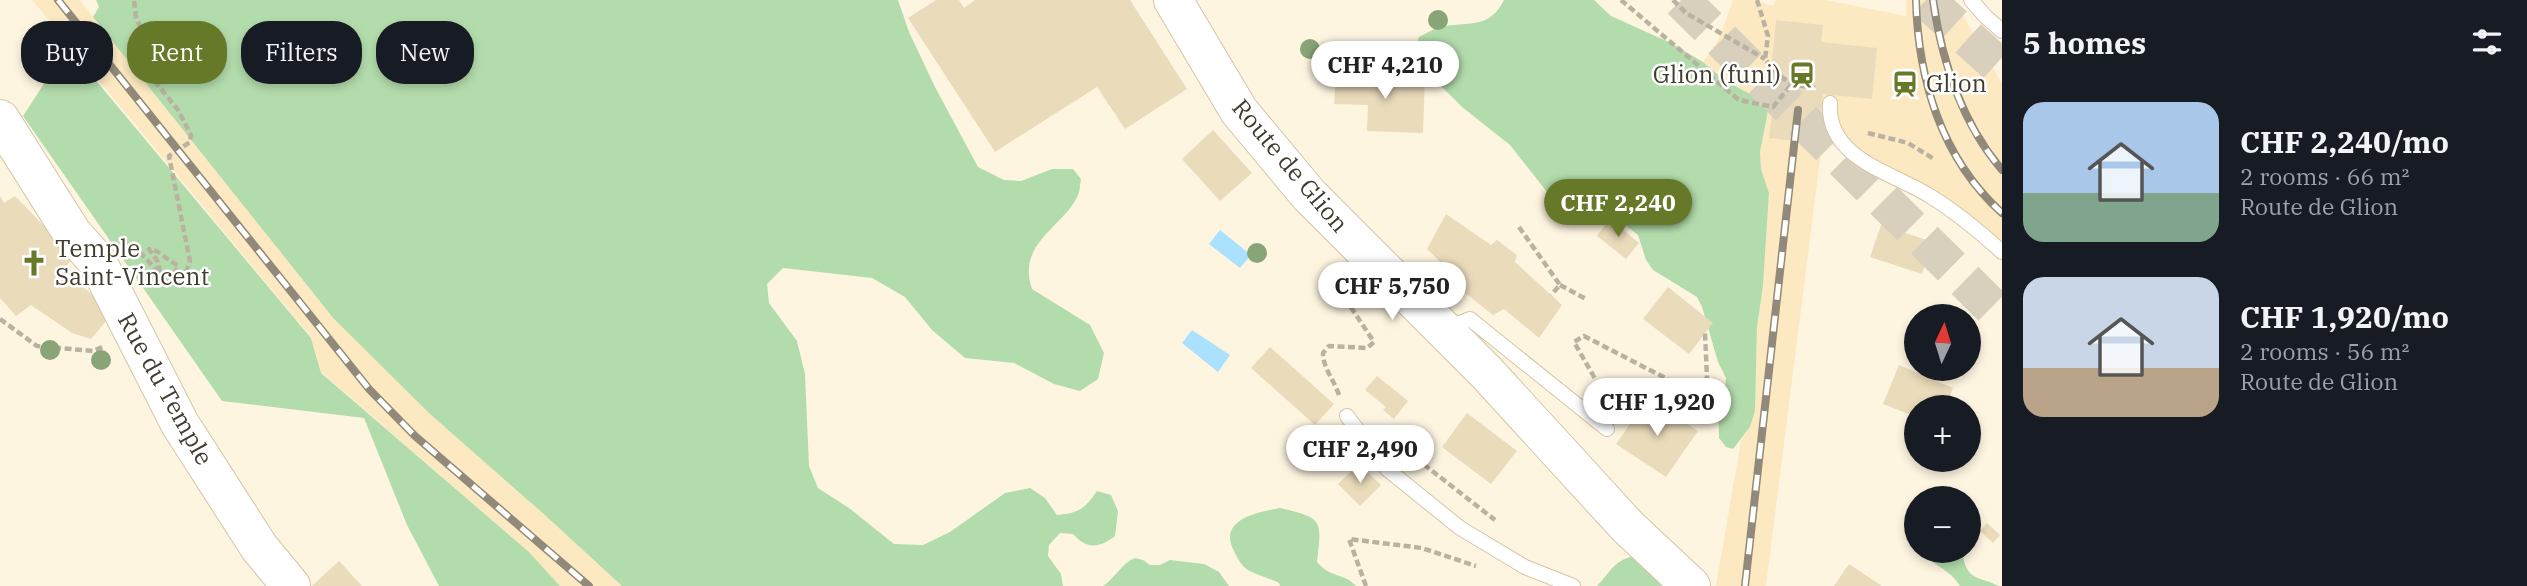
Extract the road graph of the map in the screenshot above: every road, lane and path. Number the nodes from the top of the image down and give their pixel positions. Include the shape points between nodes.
1 (134, 0) edge
2 (1173, 0) edge
3 (1621, 0) edge
4 (1673, 0) edge
5 (1757, 0) edge
6 (1971, 0) edge
7 (2002, 31) edge
8 (1765, 59) junction
9 (1791, 85) junction
10 (1823, 89) dead end
11 (1830, 103) dead end
12 (0, 118) edge
13 (1863, 131) dead end
14 (1934, 159) dead end
15 (1519, 227) dead end
16 (2002, 252) edge
17 (129, 262) dead end
18 (1352, 278) dead end
19 (1560, 285) junction
20 (1552, 295) dead end
21 (1586, 299) dead end
22 (0, 319) edge
23 (130, 329) junction
24 (1442, 330) junction
25 (1705, 333) dead end
26 (1334, 382) dead end
27 (1601, 403) dead end
28 (1347, 416) dead end
29 (1607, 429) dead end
30 (1398, 444) dead end
31 (1505, 528) dead end
32 (1486, 569) dead end
33 (291, 586) edge
34 (1366, 586) edge
35 (1573, 586) edge
36 (1691, 586) edge

1 - 17 path via 150,75 191,135 190,142 169,156 190,261 180,276 174,276 178,265 156,250 149,249 160,274 138,250
2 - 24 street, Route de Glion via 1239,111 1309,195
3 - 9 path via 1739,100 1773,107
4 - 8 path via 1686,13
5 - 8 path via 1768,36
6 - 7 lane
8 - 9 path
9 - 10 path
11 - 16 lane via 1834,128 1855,153 1956,212
12 - 23 street, Rue du Temple via 72,233 97,261
13 - 14 path via 1909,143
15 - 19 path
18 - 26 path via 1344,283 1342,294 1374,342 1367,348 1329,346 1323,364
19 - 20 path
19 - 21 path
22 - 23 path via 37,346 93,351
23 - 33 street, Rue du Temple via 180,424 259,547
24 - 29 lane via 1470,319
24 - 36 street, Route de Glion via 1627,526
25 - 27 path via 1708,400 1584,336 1574,342 1605,397
28 - 35 lane via 1387,469 1460,528 1525,566
30 - 31 path
32 - 34 path via 1422,548 1349,539

